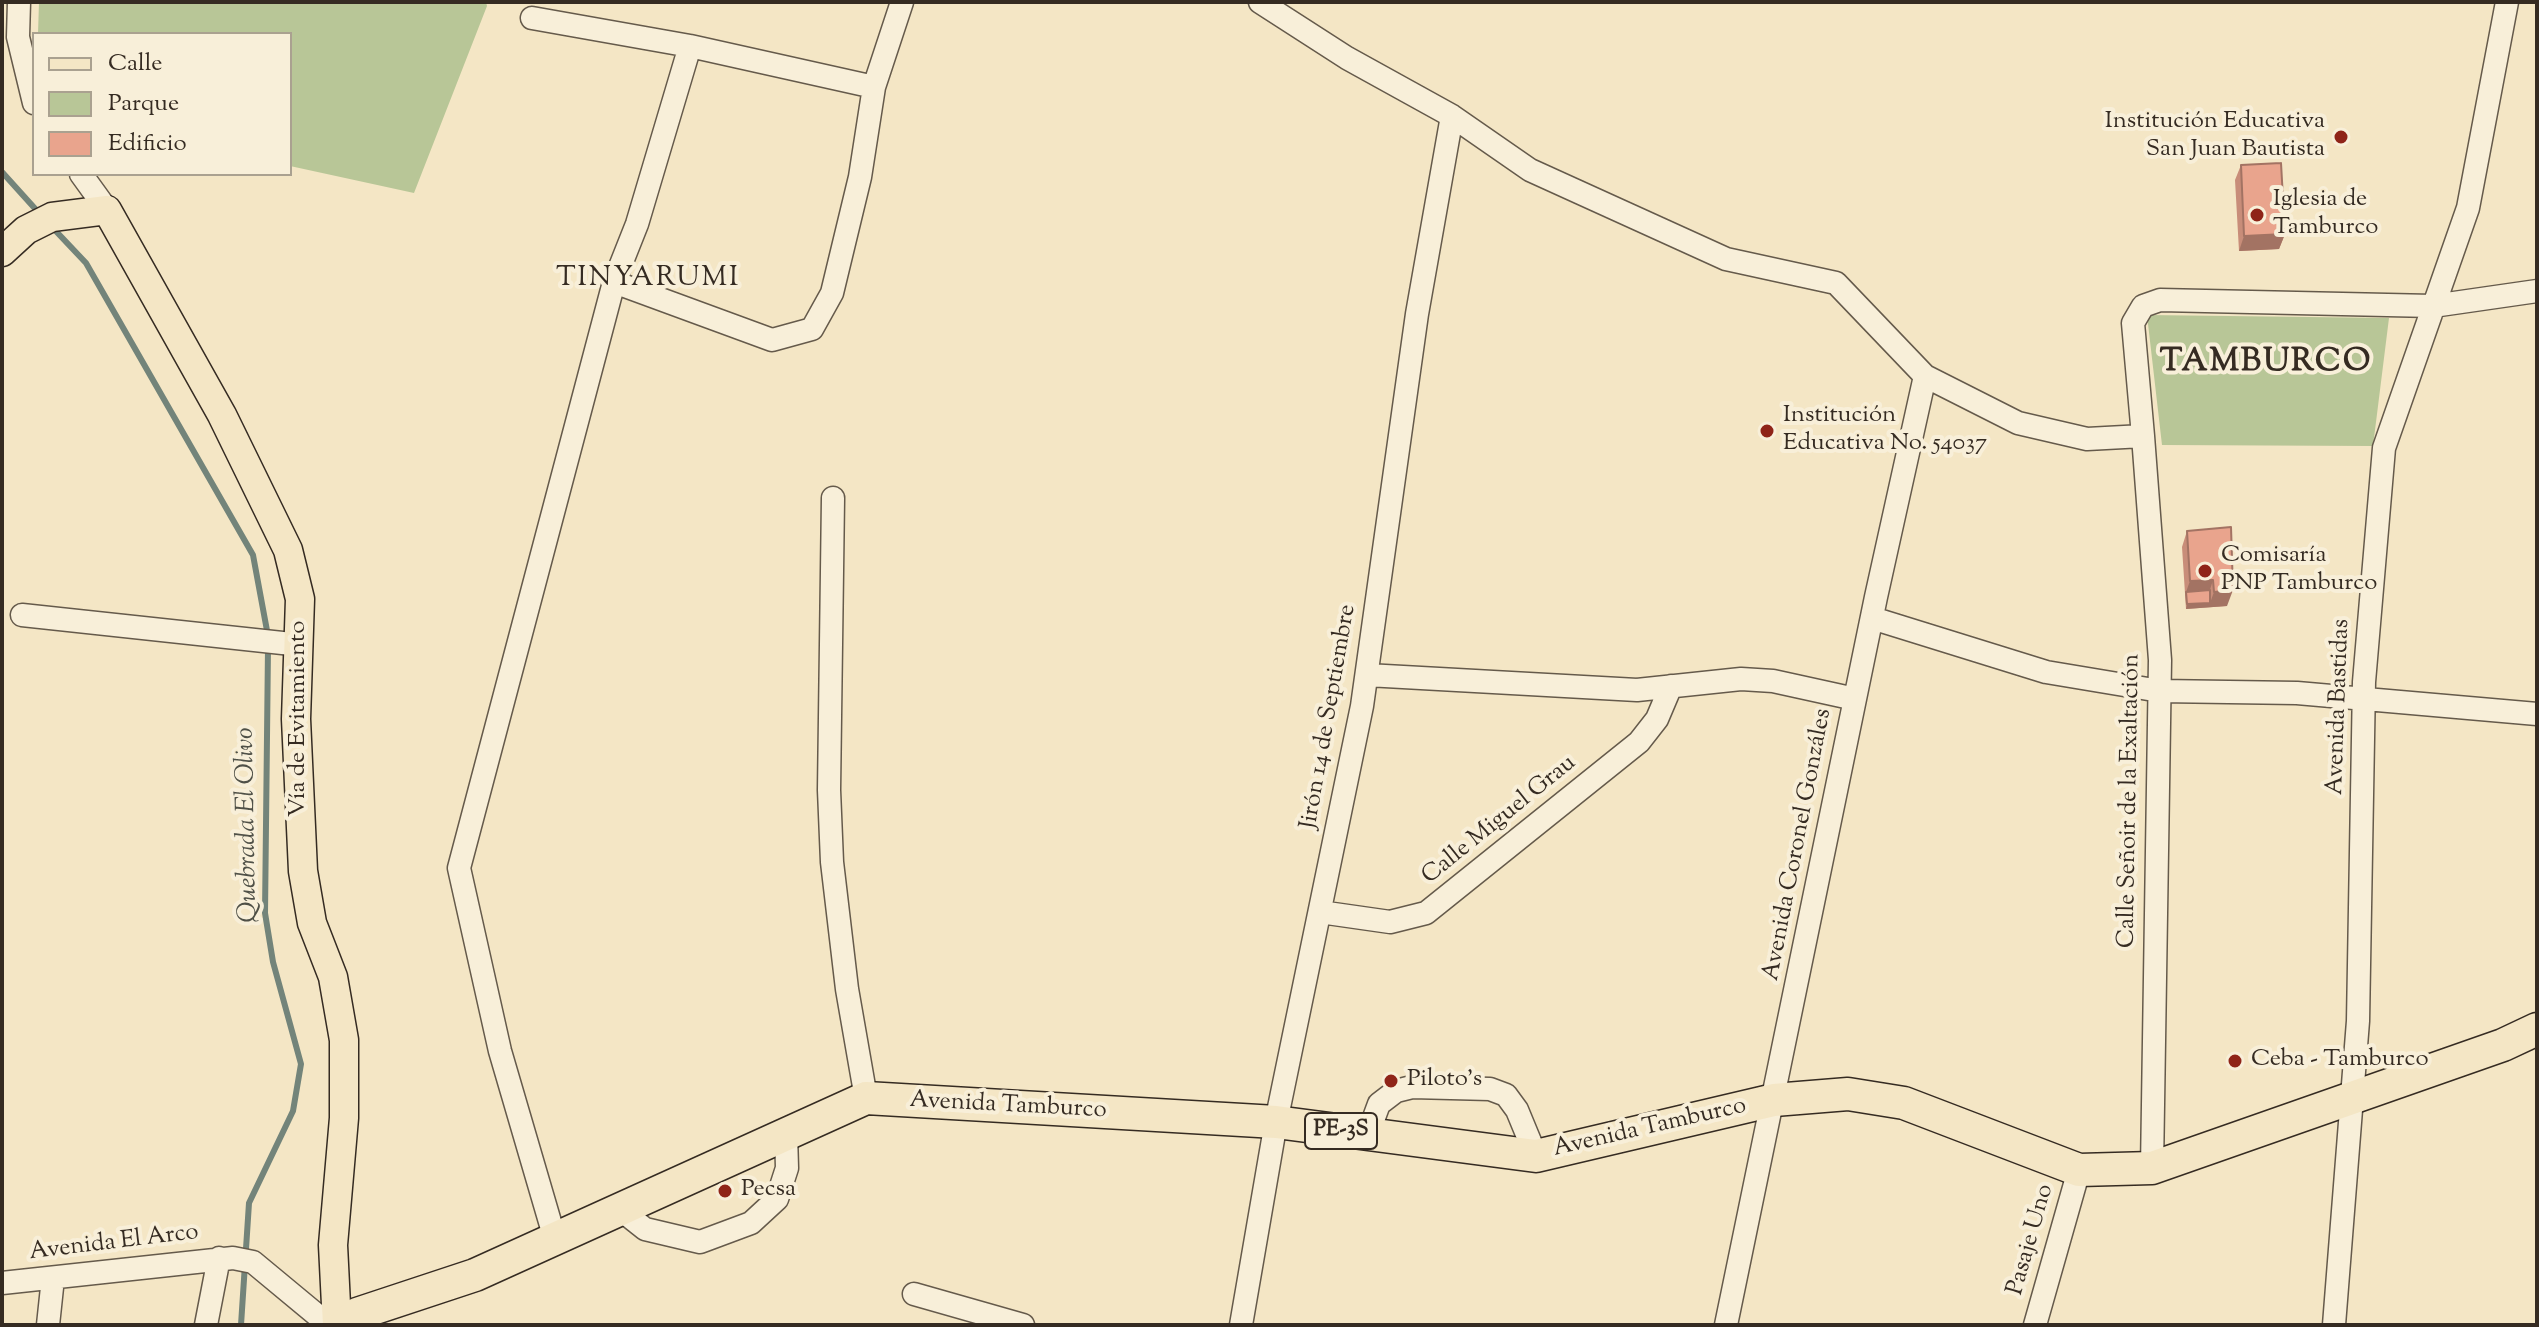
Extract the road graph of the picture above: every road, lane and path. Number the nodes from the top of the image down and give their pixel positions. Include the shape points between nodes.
1 (19, 2) edge
2 (902, 2) edge
3 (1260, 2) edge
4 (2507, 2) edge
5 (532, 18) dead end
6 (690, 46) junction
7 (874, 87) junction
8 (32, 95) edge
9 (1452, 116) junction
10 (82, 176) edge
11 (107, 210) junction
12 (2, 252) edge
13 (614, 282) junction
14 (2537, 291) edge
15 (2433, 306) junction
16 (1925, 376) junction
17 (2143, 436) junction
18 (833, 498) dead end
19 (22, 615) dead end
20 (1872, 618) junction
21 (301, 645) junction
22 (1367, 675) junction
23 (1671, 686) junction
24 (2160, 691) junction
25 (2364, 697) junction
26 (1855, 699) junction
27 (2537, 714) edge
28 (1320, 912) junction
29 (2537, 1029) edge
30 (2353, 1097) junction
31 (866, 1098) junction
32 (1774, 1100) junction
33 (1276, 1122) junction
34 (786, 1134) junction
35 (1368, 1134) junction
36 (1536, 1156) junction
37 (2152, 1168) junction
38 (2079, 1170) junction
39 (621, 1210) junction
40 (555, 1239) junction
41 (235, 1259) junction
42 (53, 1278) junction
43 (2, 1283) edge
44 (914, 1294) dead end
45 (975, 1318) edge
46 (48, 1325) edge
47 (206, 1325) edge
48 (329, 1325) edge
49 (337, 1325) edge
50 (345, 1325) edge
51 (1023, 1325) edge
52 (1241, 1325) edge
53 (1726, 1325) edge
54 (2035, 1325) edge
55 (2334, 1325) edge

1 - 8 street via 18,37
2 - 7 street
3 - 9 street
4 - 15 street, Avenida Bastidas via 2468,208
5 - 6 street
6 - 7 street
6 - 13 street via 637,224
7 - 13 street via 860,177 832,293 812,329 772,340
9 - 16 street via 1530,170 1726,259 1836,283
9 - 22 street, Jirón 14 de Septiembre via 1417,314
10 - 11 street
11 - 12 main road via 44,220
11 - 21 main road, Vía de Evitamiento via 222,415 288,550 300,599
13 - 40 street via 459,868 500,1051
14 - 15 street
15 - 17 street, Calle Señoir de la Exaltación via 2160,300 2143,306 2133,323
15 - 25 street, Avenida Bastidas via 2384,448
16 - 17 street via 2018,423 2087,439
16 - 20 street, Avenida Coronel Gonzáles
17 - 24 street, Calle Señoir de la Exaltación
18 - 31 street via 832,848 845,975
19 - 21 street
20 - 24 street via 2046,672
20 - 26 street, Avenida Coronel Gonzáles
21 - 49 main road, Vía de Evitamiento via 296,719 303,871 312,923 333,977 345,1053 333,1245
22 - 23 street via 1580,689
22 - 28 street, Jirón 14 de Septiembre
23 - 26 street via 1773,681
23 - 28 street, Calle Miguel Grau via 1657,719 1639,742 1426,913 1390,922
24 - 25 street
24 - 37 street, Calle Señoir de la Exaltación
25 - 27 street
25 - 30 street, Avenida Bastidas
26 - 32 street, Avenida Coronel Gonzáles
28 - 33 street, Jirón 14 de Septiembre
29 - 30 highway, Avenida Tamburco / PE-3S
30 - 37 highway, Avenida Tamburco / PE-3S
30 - 55 street, Avenida Bastidas
31 - 33 highway, Avenida Tamburco / PE-3S
31 - 34 highway, Avenida Tamburco / PE-3S
32 - 36 highway, Avenida Tamburco / PE-3S
32 - 38 highway, Avenida Tamburco / PE-3S via 1848,1094 1904,1103
32 - 53 street, Avenida Coronel Gonzáles
33 - 35 highway, Avenida Tamburco / PE-3S
33 - 52 street, Jirón 14 de Septiembre
34 - 39 highway, Avenida Tamburco / PE-3S
34 - 39 street via 787,1168 777,1199 751,1223 700,1242 645,1229
35 - 36 highway, Avenida Tamburco / PE-3S
35 - 36 street via 1379,1104 1396,1091 1490,1089 1506,1095 1517,1110
37 - 38 highway, Avenida Tamburco / PE-3S
38 - 54 street, Pasaje Uno
39 - 40 highway, Avenida Tamburco / PE-3S
40 - 50 highway, Avenida Tamburco / PE-3S via 475,1275 357,1314
41 - 42 street, Avenida El Arco
41 - 47 street
41 - 48 street
42 - 43 street, Avenida El Arco
42 - 46 street
44 - 45 street
45 - 51 street

